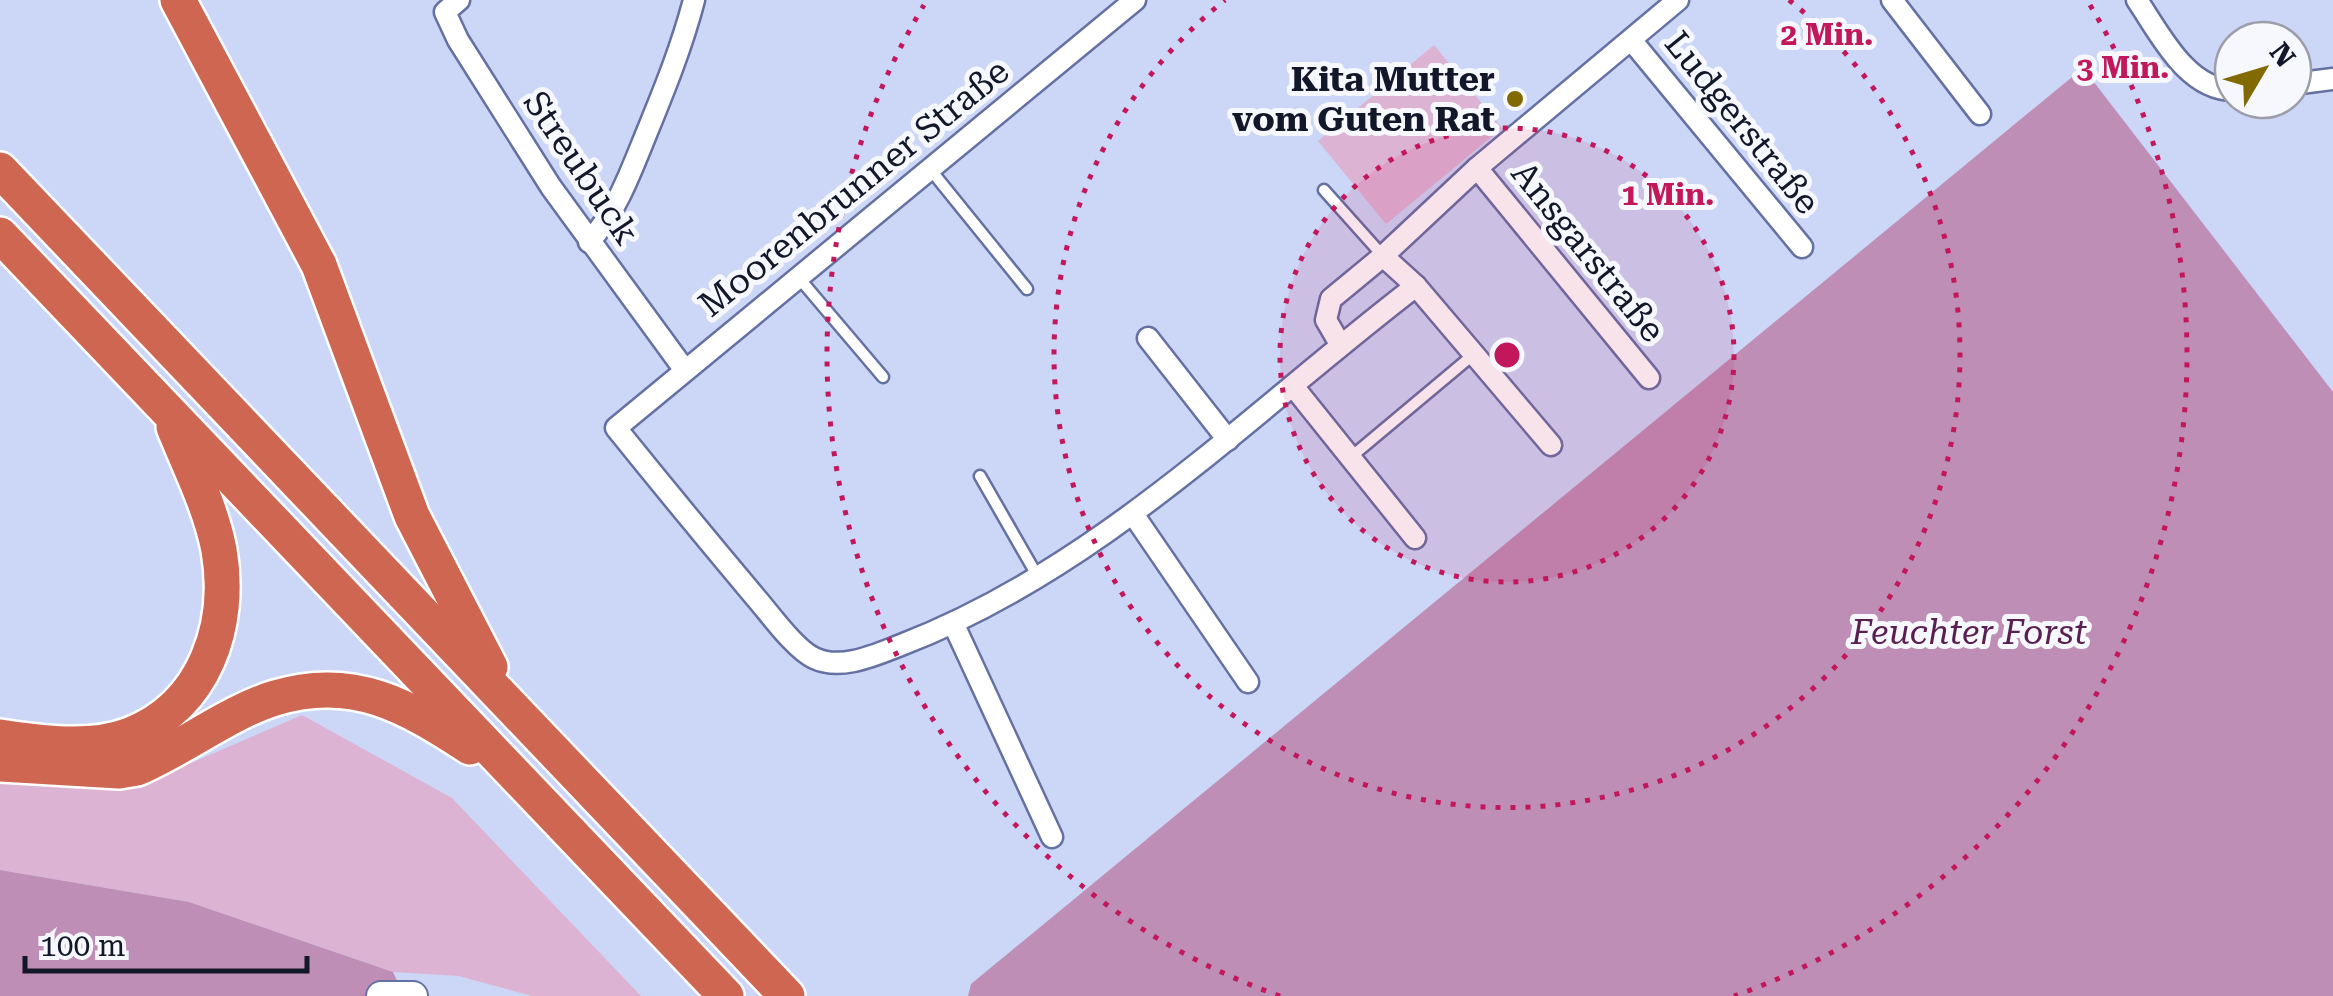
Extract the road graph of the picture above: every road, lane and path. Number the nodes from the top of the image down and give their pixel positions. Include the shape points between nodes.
1 (178, 0) edge
2 (694, 0) edge
3 (1678, 0) edge
4 (1892, 0) edge
5 (2137, 0) edge
6 (445, 4) edge
7 (1120, 4) edge
8 (1632, 40) junction
9 (2213, 88) edge
10 (1980, 114) dead end
11 (1477, 168) junction
12 (0, 170) edge
13 (930, 170) junction
14 (1324, 190) dead end
15 (0, 235) edge
16 (589, 242) junction
17 (1802, 247) dead end
18 (1384, 256) junction
19 (799, 278) junction
20 (1416, 286) junction
21 (1027, 289) dead end
22 (1148, 338) dead end
23 (1340, 344) junction
24 (1474, 354) junction
25 (684, 369) junction
26 (883, 377) dead end
27 (1649, 378) dead end
28 (1293, 386) junction
29 (166, 408) junction
30 (1228, 440) junction
31 (1551, 445) dead end
32 (1350, 458) junction
33 (980, 476) dead end
34 (1133, 514) junction
35 (1415, 538) dead end
36 (1038, 577) junction
37 (954, 625) junction
38 (1248, 682) dead end
39 (509, 704) junction
40 (0, 737) edge
41 (0, 764) edge
42 (517, 777) junction
43 (1052, 837) dead end
44 (382, 996) edge
45 (414, 996) edge
46 (726, 996) edge
47 (787, 996) edge

1 - 39 highway via 319,265 412,516
2 - 16 street via 633,166 607,222
3 - 8 street
4 - 10 street
5 - 9 street via 2195,78
6 - 16 street, Streubuck via 468,56
7 - 13 street, Moorenbrunner Straße
8 - 11 street
8 - 17 street, Ludgerstraße
11 - 18 street
11 - 27 street, Ansgarstraße
12 - 39 highway
13 - 19 street, Moorenbrunner Straße
13 - 21 lane
14 - 18 lane
15 - 29 highway
16 - 25 street, Streubuck
18 - 20 street
18 - 23 street via 1331,299 1326,320
19 - 25 street, Moorenbrunner Straße
19 - 26 lane
20 - 23 street
20 - 24 street
22 - 30 street
23 - 28 street
24 - 31 street
24 - 32 lane
25 - 37 street, Moorenbrunner Straße via 616,428 812,658 836,664 870,657
28 - 30 street
28 - 32 street
29 - 40 highway via 219,550 216,643 192,688 130,736 88,742
29 - 42 highway
30 - 34 street
32 - 35 street
33 - 36 lane
34 - 36 street
34 - 38 street
36 - 37 street
37 - 43 street
39 - 47 highway
41 - 42 highway via 137,768 274,698 328,690 383,698 414,711
42 - 46 highway
44 - 45 street

